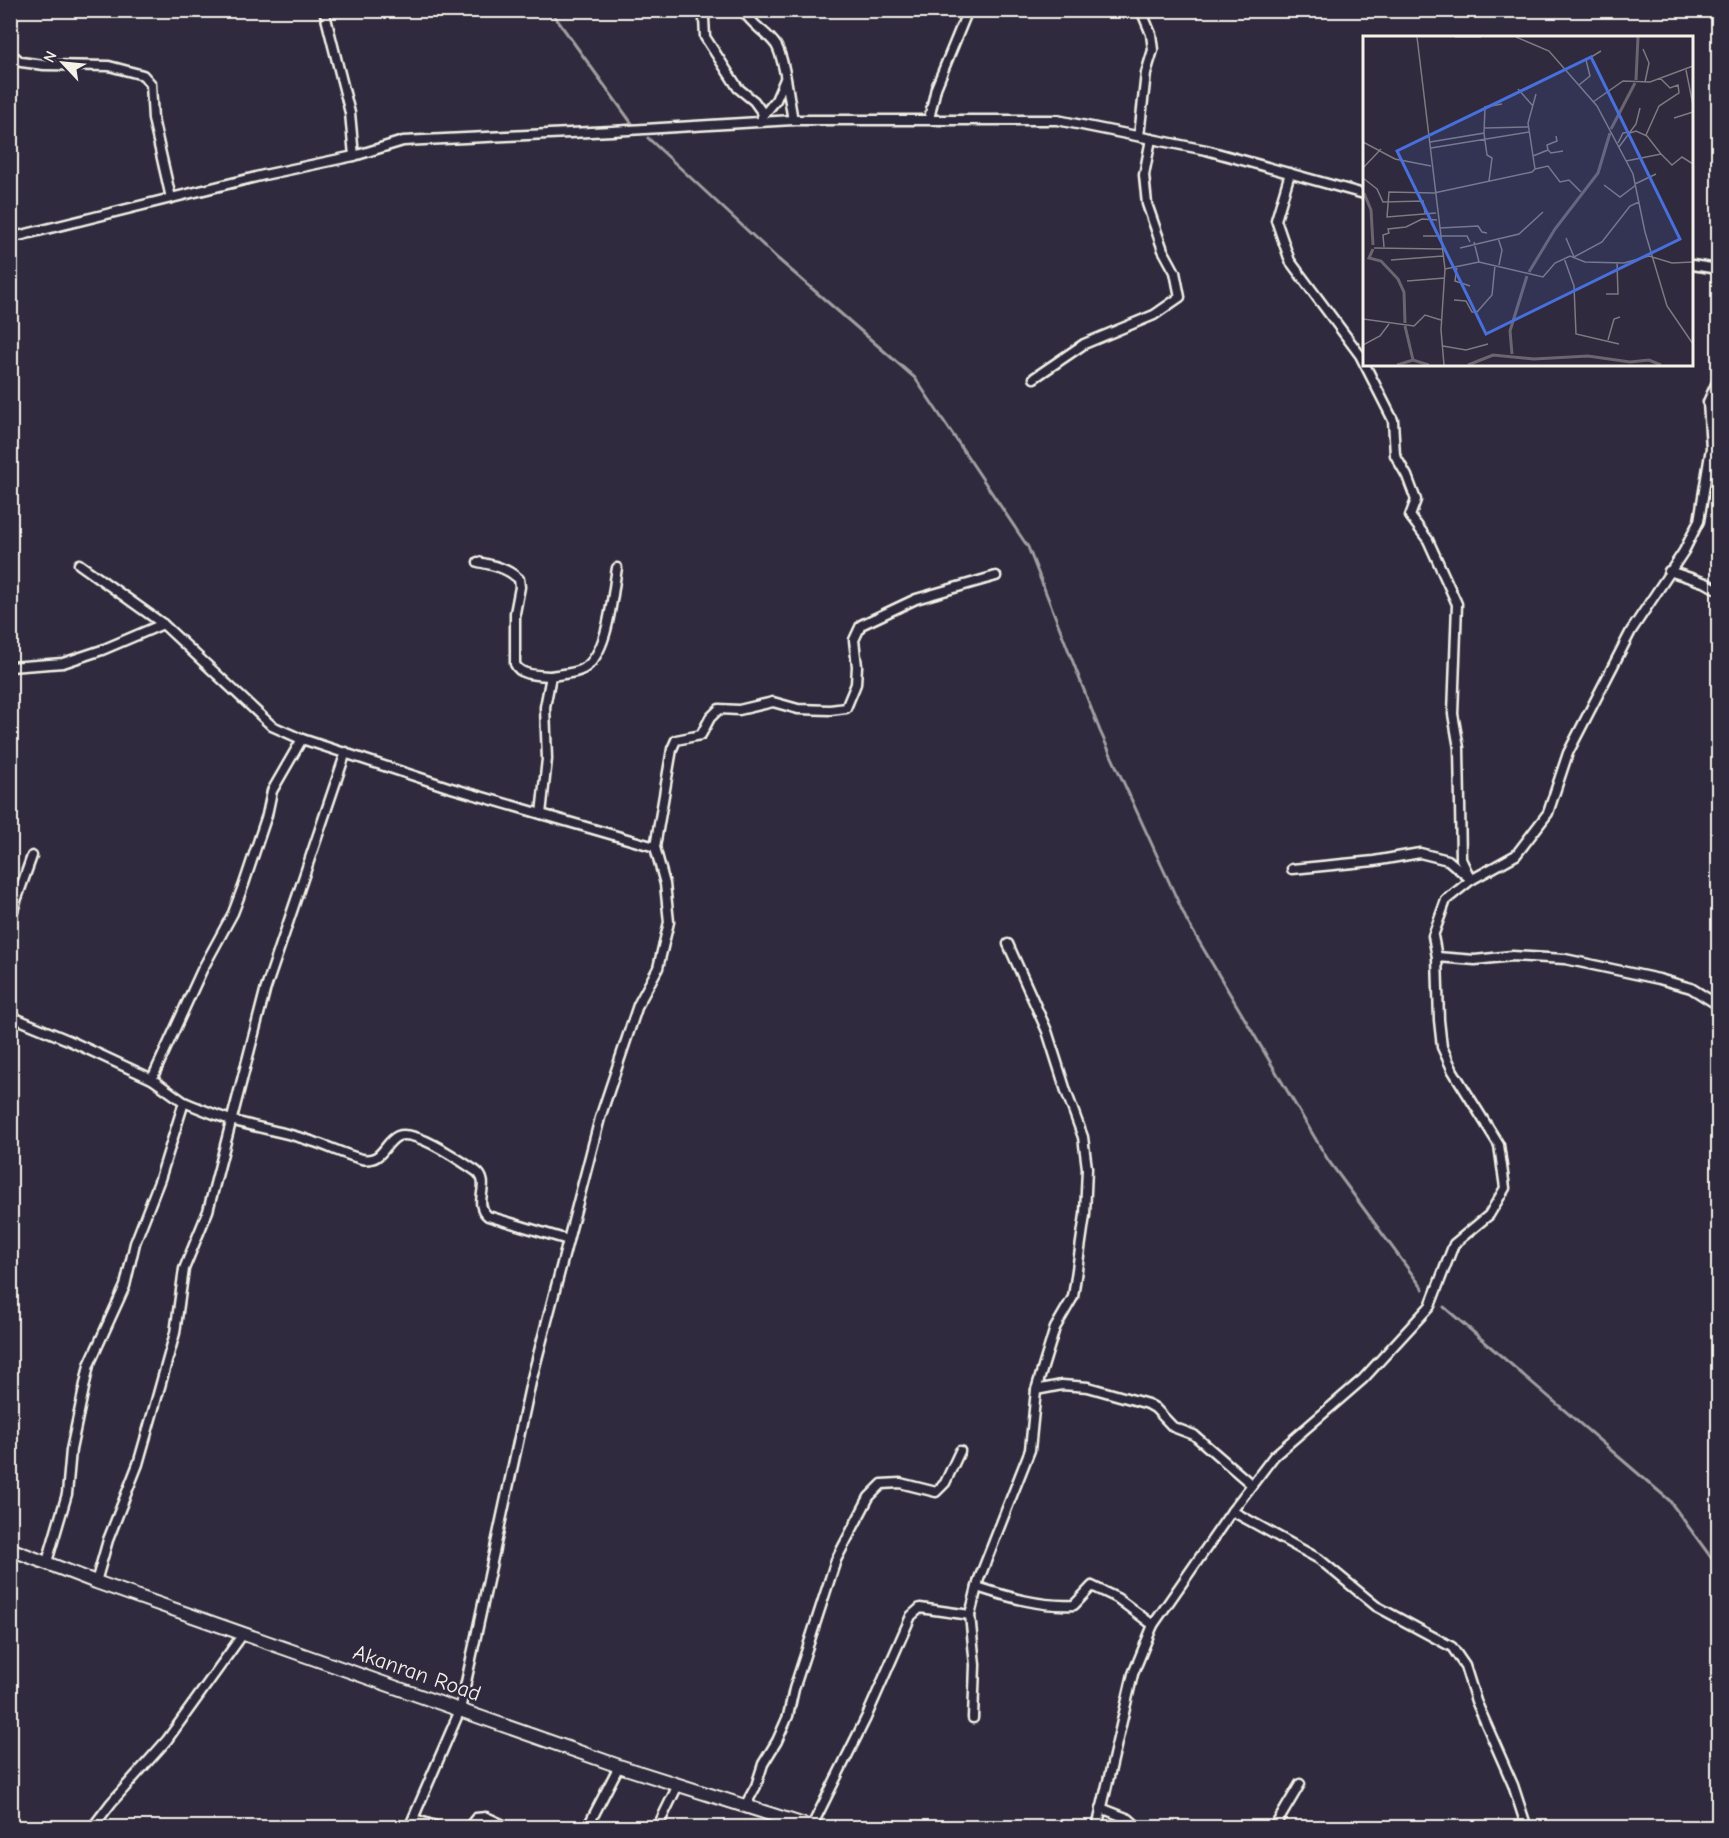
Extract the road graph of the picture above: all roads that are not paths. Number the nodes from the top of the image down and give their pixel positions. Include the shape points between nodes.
1 (324, 10) edge
2 (708, 10) edge
3 (743, 10) edge
4 (968, 10) edge
5 (1141, 10) edge
6 (10, 53) edge
7 (785, 78) junction
8 (761, 118) junction
9 (929, 119) junction
10 (793, 120) junction
11 (1138, 136) junction
12 (1151, 139) junction
13 (354, 156) junction
14 (1290, 173) junction
15 (1363, 193) edge
16 (171, 198) junction
17 (10, 238) edge
18 (1693, 265) edge
19 (1719, 269) edge
20 (1363, 361) edge
21 (1366, 366) edge
22 (1034, 378) dead end
23 (1719, 380) edge
24 (478, 562) dead end
25 (79, 564) dead end
26 (617, 568) dead end
27 (1669, 571) junction
28 (996, 576) dead end
29 (1719, 590) edge
30 (163, 624) junction
31 (10, 667) edge
32 (551, 676) junction
33 (302, 739) junction
34 (346, 752) junction
35 (541, 814) junction
36 (655, 847) junction
37 (32, 856) dead end
38 (1292, 869) dead end
39 (1471, 880) junction
40 (10, 921) edge
41 (1008, 944) dead end
42 (1437, 957) junction
43 (1719, 1005) edge
44 (10, 1016) edge
45 (152, 1079) junction
46 (184, 1102) junction
47 (231, 1120) junction
48 (568, 1240) junction
49 (1036, 1390) junction
50 (960, 1450) dead end
51 (1252, 1485) junction
52 (1232, 1511) junction
53 (10, 1549) edge
54 (47, 1562) junction
55 (96, 1582) junction
56 (977, 1587) junction
57 (970, 1615) junction
58 (1153, 1625) junction
59 (243, 1634) junction
60 (460, 1710) junction
61 (973, 1718) dead end
62 (619, 1766) junction
63 (1300, 1784) dead end
64 (678, 1785) junction
65 (745, 1806) junction
66 (1101, 1808) junction
67 (414, 1819) junction
68 (92, 1827) edge
69 (409, 1827) edge
70 (441, 1827) edge
71 (468, 1827) edge
72 (510, 1827) edge
73 (587, 1827) edge
74 (657, 1827) edge
75 (812, 1827) edge
76 (1097, 1827) edge
77 (1140, 1827) edge
78 (1274, 1827) edge
79 (1524, 1827) edge

1 - 13 street via 350,113
2 - 8 street via 704,18 705,37 738,88 754,101
3 - 7 street via 777,47
4 - 9 street via 936,88
5 - 11 street via 1153,50
6 - 16 street via 21,62 109,66 143,75 151,84 153,119
7 - 8 street via 776,100
7 - 10 street
8 - 10 street
8 - 13 street via 612,131 404,141
9 - 10 street
9 - 11 street via 1057,120
11 - 12 street
12 - 14 street
12 - 22 street via 1144,175 1147,204 1162,250 1175,272 1180,297 1154,315 1084,344
13 - 16 street
14 - 15 street
14 - 20 street via 1276,220 1290,261
16 - 17 street
18 - 19 street
21 - 39 street via 1394,420 1395,455 1416,500 1410,516 1428,540 1457,604 1454,714 1459,748 1461,859
23 - 27 street via 1708,402 1711,448 1699,521
24 - 32 street via 507,570 519,579 515,664 521,672
25 - 30 street
26 - 32 street via 604,637 591,663 581,670
27 - 29 street
27 - 39 street via 1631,631 1568,753 1548,813 1516,855
28 - 36 street via 916,599 861,625 854,640 856,684 846,708 798,709 772,702 719,710 701,735 676,740
30 - 31 street via 63,663
30 - 33 street via 272,726
32 - 35 street via 544,707 547,759
33 - 34 street
33 - 45 street via 272,791 232,913
34 - 35 street via 448,788
34 - 47 street via 266,991
35 - 36 street
36 - 48 street via 669,922 658,968 638,1005 600,1118
37 - 40 street
38 - 39 street via 1420,854 1448,860
39 - 42 street via 1446,900 1433,936
41 - 49 street via 1047,1031 1083,1137 1087,1168 1085,1215 1073,1297 1055,1328
42 - 43 street via 1565,958 1691,988
42 - 51 street via 1442,1047 1499,1145 1505,1188 1489,1215 1454,1244 1430,1306 1363,1379 1274,1456
44 - 45 street
45 - 46 street
46 - 47 street
46 - 54 street via 124,1286 89,1365 70,1450 68,1494
47 - 48 street via 371,1160 396,1136 407,1135 436,1146 479,1173 483,1187 480,1206 488,1216
47 - 55 street via 208,1211 184,1269 175,1333 138,1464
48 - 60 street via 531,1382
49 - 51 street via 1062,1385 1088,1387 1148,1404 1173,1428 1194,1435
49 - 56 street via 1030,1450
50 - 65 street via 945,1483 936,1492 900,1483 882,1484 869,1497 836,1560 788,1716
51 - 52 street
52 - 58 street
52 - 79 street via 1319,1558 1376,1606 1452,1647 1466,1666 1476,1701 1513,1785
53 - 54 main road, Akanran Road
54 - 55 main road, Akanran Road
55 - 59 main road, Akanran Road
56 - 57 street
56 - 58 street via 1016,1599 1074,1605 1092,1586 1117,1598
57 - 61 street via 975,1676
57 - 75 street via 920,1608 911,1616
58 - 66 street via 1133,1674
59 - 60 main road, Akanran Road
59 - 68 street via 167,1740
60 - 62 main road, Akanran Road
60 - 67 street
62 - 64 main road, Akanran Road
62 - 73 street
63 - 78 street
64 - 65 main road, Akanran Road
64 - 74 street
65 - 75 main road, Akanran Road
66 - 76 street
66 - 77 street
67 - 69 street
67 - 70 street
71 - 72 street via 476,1818 486,1817

